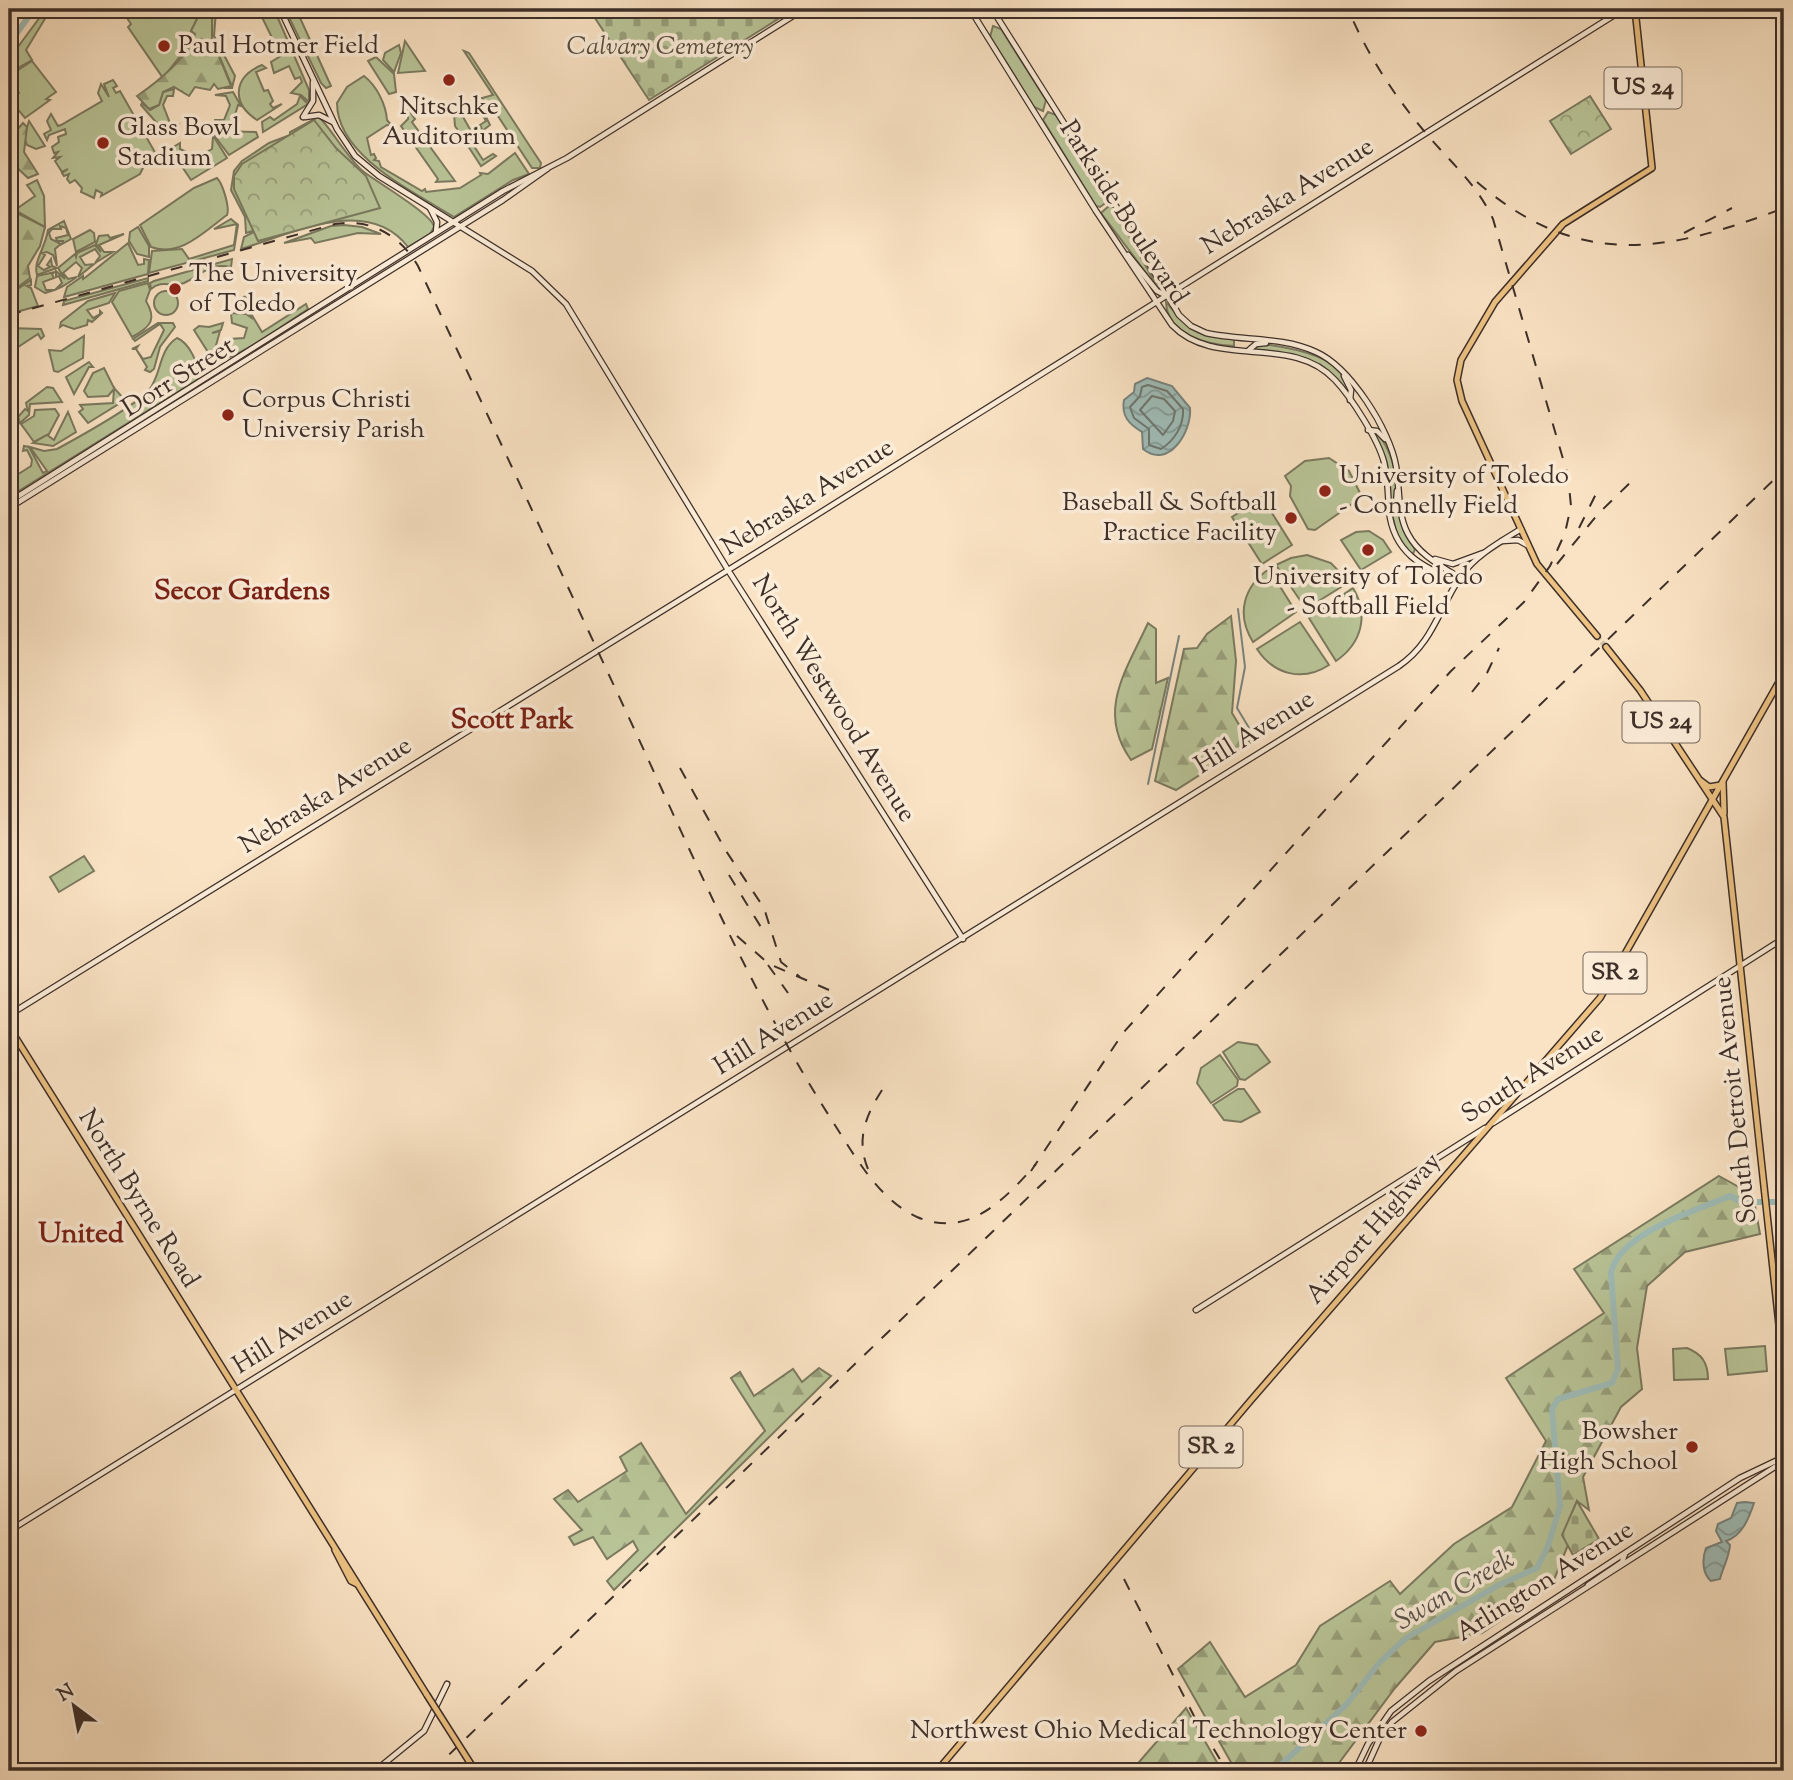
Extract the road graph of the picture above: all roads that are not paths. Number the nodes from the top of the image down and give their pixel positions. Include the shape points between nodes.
1 (280, 9) edge
2 (804, 9) edge
3 (970, 9) edge
4 (992, 9) edge
5 (1624, 9) edge
6 (1635, 9) edge
7 (314, 80) junction
8 (333, 122) junction
9 (547, 169) junction
10 (517, 184) junction
11 (502, 199) junction
12 (429, 207) junction
13 (453, 222) junction
14 (460, 226) junction
15 (433, 235) junction
16 (1118, 244) junction
17 (1167, 296) junction
18 (326, 301) junction
19 (1157, 302) junction
20 (298, 327) junction
21 (1241, 337) junction
22 (1273, 342) junction
23 (1238, 349) junction
24 (1248, 350) junction
25 (1337, 365) junction
26 (1350, 401) junction
27 (125, 429) junction
28 (1368, 430) junction
29 (1390, 446) junction
30 (98, 452) junction
31 (1398, 483) junction
32 (11, 504) edge
33 (1389, 512) junction
34 (1521, 528) junction
35 (1502, 541) junction
36 (1416, 547) junction
37 (1529, 547) junction
38 (1487, 551) junction
39 (1407, 554) junction
40 (1424, 554) junction
41 (728, 570) junction
42 (1459, 580) junction
43 (1597, 636) tunnel mouth
44 (1606, 647) tunnel mouth
45 (1784, 673) edge
46 (1696, 777) junction
47 (1722, 783) junction
48 (1713, 800) junction
49 (1724, 817) junction
50 (1784, 938) edge
51 (964, 939) junction
52 (1741, 966) junction
53 (9, 1015) edge
54 (9, 1027) edge
55 (1489, 1126) junction
56 (1196, 1310) dead end
57 (1784, 1371) edge
58 (235, 1392) junction
59 (1784, 1459) edge
60 (1784, 1468) edge
61 (1771, 1469) junction
62 (9, 1531) edge
63 (1625, 1554) junction
64 (1544, 1615) junction
65 (447, 1684) dead end
66 (475, 1770) edge
67 (375, 1771) edge
68 (937, 1771) edge
69 (1355, 1771) edge
70 (1365, 1771) edge

1 - 7 street, North Westwood Avenue
2 - 9 street, Dorr Street
3 - 16 street, Parkside Boulevard
4 - 17 street, Parkside Boulevard
5 - 17 street, Nebraska Avenue
6 - 34 main road, US 24 via 1652,167 1568,220 1495,302 1463,355 1458,373 1462,401
7 - 8 street, North Westwood Avenue
7 - 8 street via 313,101 303,117 318,115
8 - 12 street, North Westwood Avenue via 363,164
9 - 10 street, Dorr Street
9 - 11 street, Dorr Street
10 - 11 street
10 - 13 street, Dorr Street
11 - 14 street, Dorr Street
12 - 13 street, North Westwood Avenue
12 - 15 street via 438,223
13 - 14 street, North Westwood Avenue
13 - 15 street, Dorr Street
14 - 20 street, Dorr Street
14 - 41 street, North Westwood Avenue via 532,271 566,304
15 - 18 street, Dorr Street
16 - 17 street
16 - 19 street, Parkside Boulevard
17 - 19 street, Nebraska Avenue
17 - 21 street, Parkside Boulevard via 1194,328
18 - 20 street via 327,305
18 - 27 street, Dorr Street
19 - 23 street, Parkside Boulevard via 1172,325 1188,338
19 - 41 street, Nebraska Avenue
20 - 30 street, Dorr Street
21 - 22 street, Parkside Boulevard
21 - 23 street via 1235,342
22 - 24 street
22 - 25 street, Parkside Boulevard via 1309,349
23 - 24 street, Parkside Boulevard
24 - 26 street, Parkside Boulevard via 1313,363 1334,378
25 - 26 street via 1350,388
25 - 29 street, Parkside Boulevard
26 - 28 street, Parkside Boulevard
27 - 30 street via 97,448
27 - 32 street, Dorr Street
28 - 29 street via 1379,432
28 - 33 street, Parkside Boulevard via 1384,463
29 - 31 street, Parkside Boulevard
30 - 32 street, Dorr Street
31 - 33 street via 1396,505
31 - 36 street, Parkside Boulevard via 1404,523
33 - 39 street, Parkside Boulevard via 1394,534
34 - 35 street, Hill Avenue
34 - 37 main road, US 24
35 - 37 street via 1521,540
35 - 38 street, Hill Avenue
36 - 39 street via 1416,553
36 - 40 street, Parkside Boulevard
37 - 43 main road, US 24 via 1537,564
38 - 40 street via 1453,564
38 - 42 street, Hill Avenue
39 - 42 street via 1422,566
40 - 42 street, Parkside Boulevard
41 - 51 street, North Westwood Avenue
41 - 53 street, Nebraska Avenue
42 - 51 street, Hill Avenue via 1433,631 1407,661
44 - 46 main road, US 24
45 - 47 main road, Airport Highway / SR 2
46 - 47 main road via 1709,787
46 - 48 main road, US 24
47 - 48 main road, Airport Highway / SR 2
47 - 49 main road
48 - 49 main road, US 24
48 - 55 main road, Airport Highway / SR 2 via 1600,998
49 - 52 main road, South Detroit Avenue / US 24
50 - 52 street, South Avenue
51 - 58 street, Hill Avenue
52 - 55 street, South Avenue
52 - 57 main road, South Detroit Avenue / US 24
54 - 58 main road, North Byrne Road
55 - 56 street, South Avenue
55 - 68 main road, Airport Highway / SR 2
58 - 62 street, Hill Avenue
58 - 66 main road, North Byrne Road, bridge
59 - 61 street, Arlington Avenue
59 - 63 street, Arlington Avenue via 1740,1478
60 - 61 street
61 - 64 street, Arlington Avenue
63 - 64 street via 1622,1562
63 - 69 street, Arlington Avenue via 1467,1653 1404,1700 1380,1724
64 - 70 street, Arlington Avenue via 1456,1671 1399,1716 1379,1740
65 - 67 street via 424,1731

